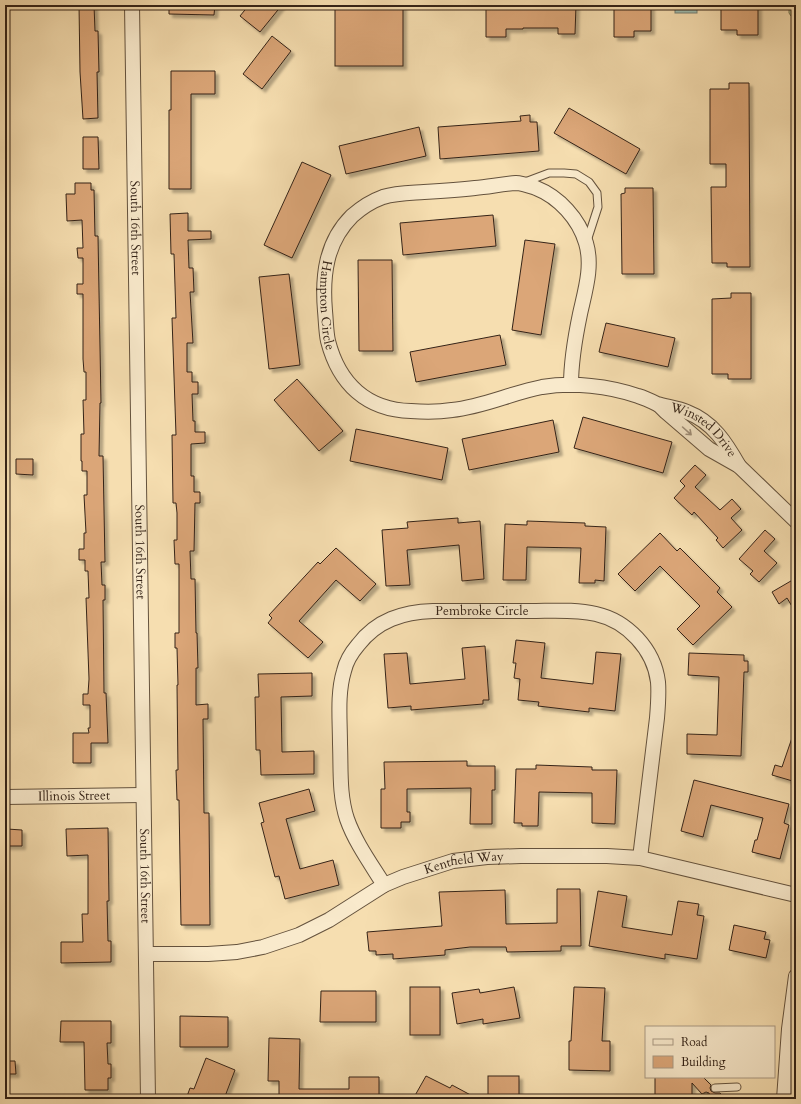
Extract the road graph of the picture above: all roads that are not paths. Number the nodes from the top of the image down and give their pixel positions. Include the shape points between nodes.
1 (132, 5) edge
2 (518, 183) junction
3 (586, 243) junction
4 (571, 385) junction
5 (658, 404) junction
6 (739, 466) junction
7 (796, 521) edge
8 (142, 794) junction
9 (5, 797) edge
10 (640, 858) junction
11 (384, 885) junction
12 (796, 895) edge
13 (146, 954) junction
14 (796, 976) edge
15 (737, 1087) dead end
16 (715, 1088) dead end
17 (148, 1099) edge
18 (784, 1099) edge

1 - 8 street, South 16th Street
2 - 3 street, Hampton Circle via 535,187 560,203 576,221
2 - 3 lane via 549,173 576,174 589,182 597,193 598,207
2 - 4 street, Hampton Circle via 400,193 369,203 354,214 339,230 327,261 324,293 328,339 336,366 357,392 378,406 401,411 454,410 523,391
3 - 4 street, Hampton Circle via 589,265 573,350
4 - 5 street, Winsted Drive via 604,387
5 -> 6 street, Winsted Drive via 709,449
5 - 6 street, Winsted Drive via 704,420 717,432
6 - 7 street, Winsted Drive
8 - 9 street, Illinois Street
8 - 13 street, South 16th Street
10 - 11 street, Kentfield Way via 488,857 446,863
10 - 11 street, Pembroke Circle via 659,696 655,667 649,654 630,631 597,614 573,611 414,612 386,621 362,639 344,670 340,695 343,804 357,841
10 - 12 street, Kentfield Way
11 - 13 street, Kentfield Way via 329,920 299,935 263,947 208,954
13 - 17 street, South 16th Street
14 - 18 street
15 - 16 lane

